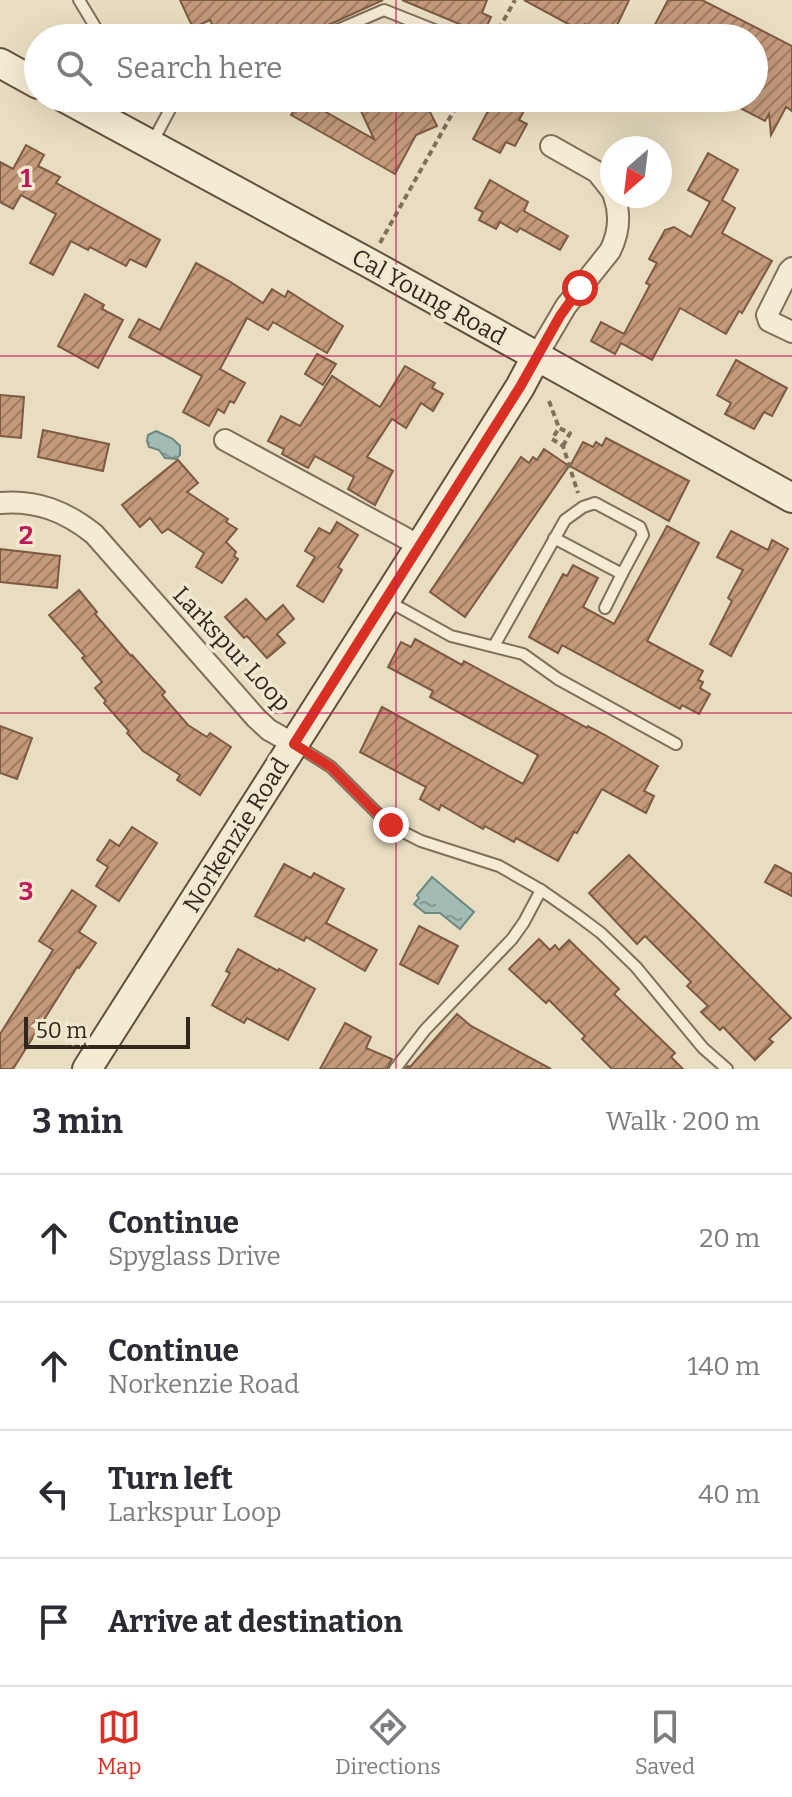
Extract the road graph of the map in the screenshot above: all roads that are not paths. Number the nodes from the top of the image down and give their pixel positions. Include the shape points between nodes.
1 (79, 0) edge
2 (94, 24) edge
3 (352, 24) edge
4 (419, 24) edge
5 (0, 63) edge
6 (24, 76) edge
7 (91, 112) edge
8 (169, 112) edge
9 (151, 145) junction
10 (551, 146) dead end
11 (600, 176) edge
12 (616, 208) edge
13 (792, 268) edge
14 (792, 332) edge
15 (536, 357) junction
16 (225, 440) dead end
17 (792, 498) edge
18 (0, 503) edge
19 (554, 538) junction
20 (420, 546) junction
21 (622, 574) junction
22 (386, 600) junction
23 (605, 608) dead end
24 (494, 646) junction
25 (294, 744) junction
26 (676, 744) dead end
27 (541, 890) junction
28 (89, 1068) edge
29 (395, 1069) edge
30 (727, 1069) edge

1 - 2 lane
3 - 4 lane via 384,10
5 - 6 main road
7 - 9 main road, Cal Young Road
8 - 9 lane
9 - 15 main road, Cal Young Road
10 - 11 street
12 - 15 street via 619,221 610,251 566,306
13 - 14 street via 767,315
15 - 17 main road, Cal Young Road
15 - 20 main road, Norkenzie Road
16 - 20 street
18 - 25 street, Larkspur Loop via 53,508 94,534 263,725
19 - 21 lane
19 - 21 lane via 568,516 592,503 599,505 642,529
19 - 24 lane
20 - 22 main road, Norkenzie Road
21 - 23 lane
22 - 24 lane via 451,636
22 - 25 main road, Norkenzie Road
24 - 26 lane via 528,657
25 - 27 lane, Larkspur Loop via 331,767 401,831 499,866
25 - 28 main road, Norkenzie Road
27 - 29 lane via 512,939
27 - 30 lane, Larkspur Loop via 621,951

